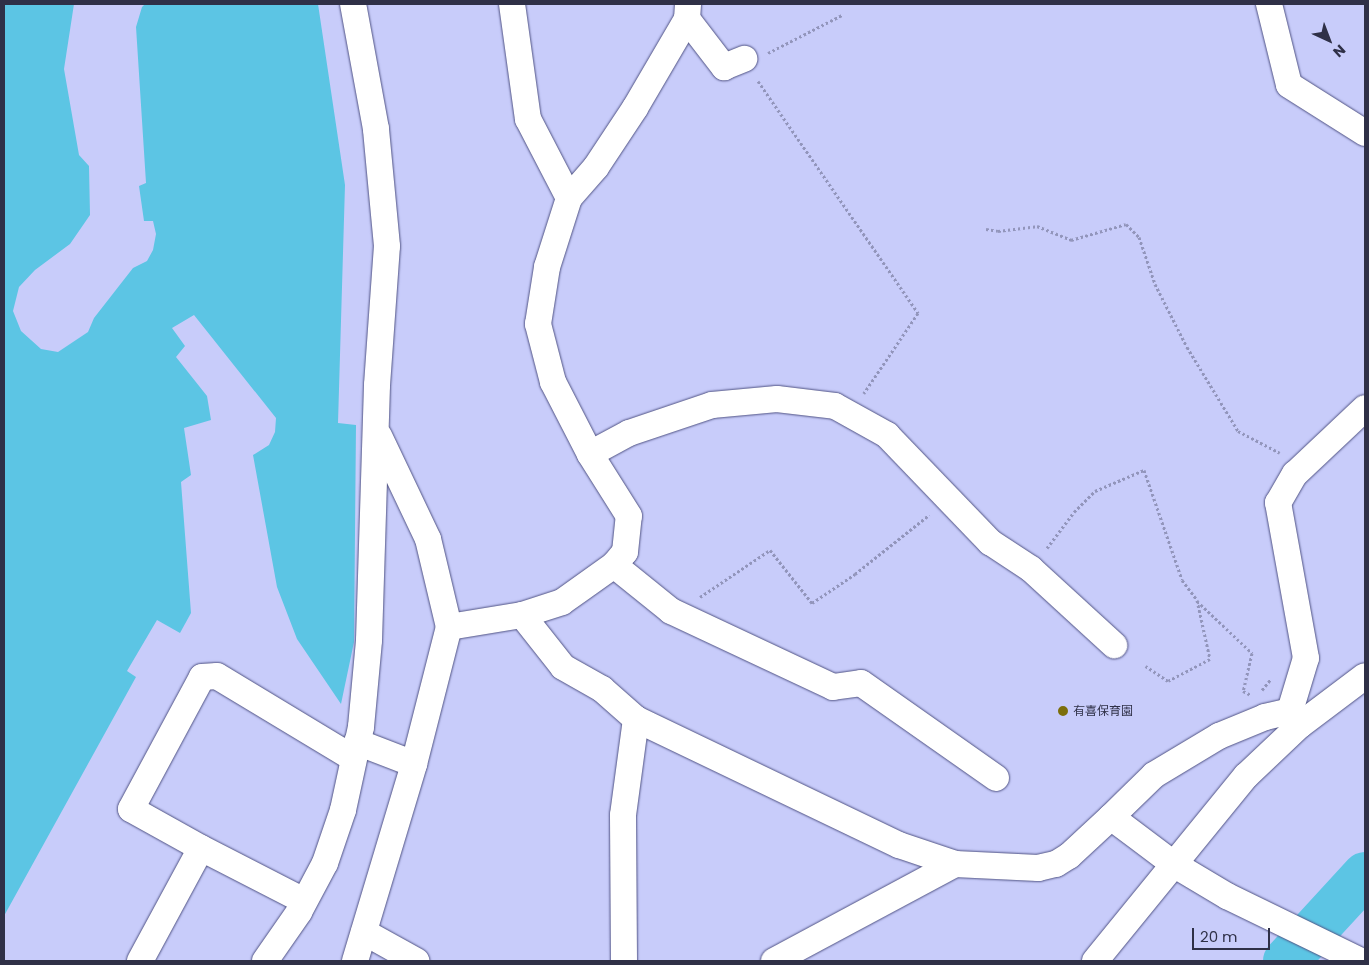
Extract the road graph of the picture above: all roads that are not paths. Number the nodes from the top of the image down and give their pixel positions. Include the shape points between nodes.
1 (353, 4) edge
2 (512, 4) edge
3 (1269, 4) edge
4 (687, 11) edge
5 (744, 59) road end
6 (1365, 133) edge
7 (569, 198) junction
8 (1365, 408) edge
9 (378, 433) junction
10 (590, 454) junction
11 (614, 565) junction
12 (522, 615) junction
13 (449, 628) junction
14 (1114, 645) dead end
15 (1365, 676) edge
16 (1295, 718) junction
17 (636, 719) junction
18 (355, 750) junction
19 (414, 764) junction
20 (996, 778) dead end
21 (1112, 817) junction
22 (201, 848) junction
23 (955, 864) junction
24 (1175, 865) junction
25 (304, 901) junction
26 (364, 932) junction
27 (140, 961) edge
28 (265, 961) edge
29 (355, 961) edge
30 (416, 961) edge
31 (624, 961) edge
32 (774, 961) edge
33 (1094, 961) edge
34 (1361, 961) edge

1 - 9 street via 376,129 387,246 377,385
2 - 7 street via 528,119
3 - 6 street via 1289,85
4 - 5 street via 724,66
4 - 7 street via 613,143
7 - 10 street via 547,267 538,324 553,382
8 - 16 street via 1295,474 1278,503 1306,658
9 - 13 street via 428,539
9 - 18 street via 369,640
10 - 11 street via 630,516 625,552
10 - 14 street via 629,433 712,405 777,399 835,406 887,436 990,542 1031,569
11 - 12 street via 562,602
11 - 20 street via 680,615 833,687 862,683
12 - 13 street
12 - 17 street via 563,666 602,689
13 - 19 street
15 - 16 street
16 - 21 street via 1265,717 1219,736 1154,775
16 - 24 street
17 - 23 street via 899,845
17 - 31 street via 623,815
18 - 19 street
18 - 22 street via 217,676 202,677 131,809
18 - 25 street via 343,810 328,854
19 - 26 street
21 - 23 street via 1056,864 1038,868
21 - 24 street
22 - 25 street
22 - 27 street
23 - 32 street
24 - 33 street
24 - 34 street via 1227,896
25 - 28 street
26 - 29 street
26 - 30 street

